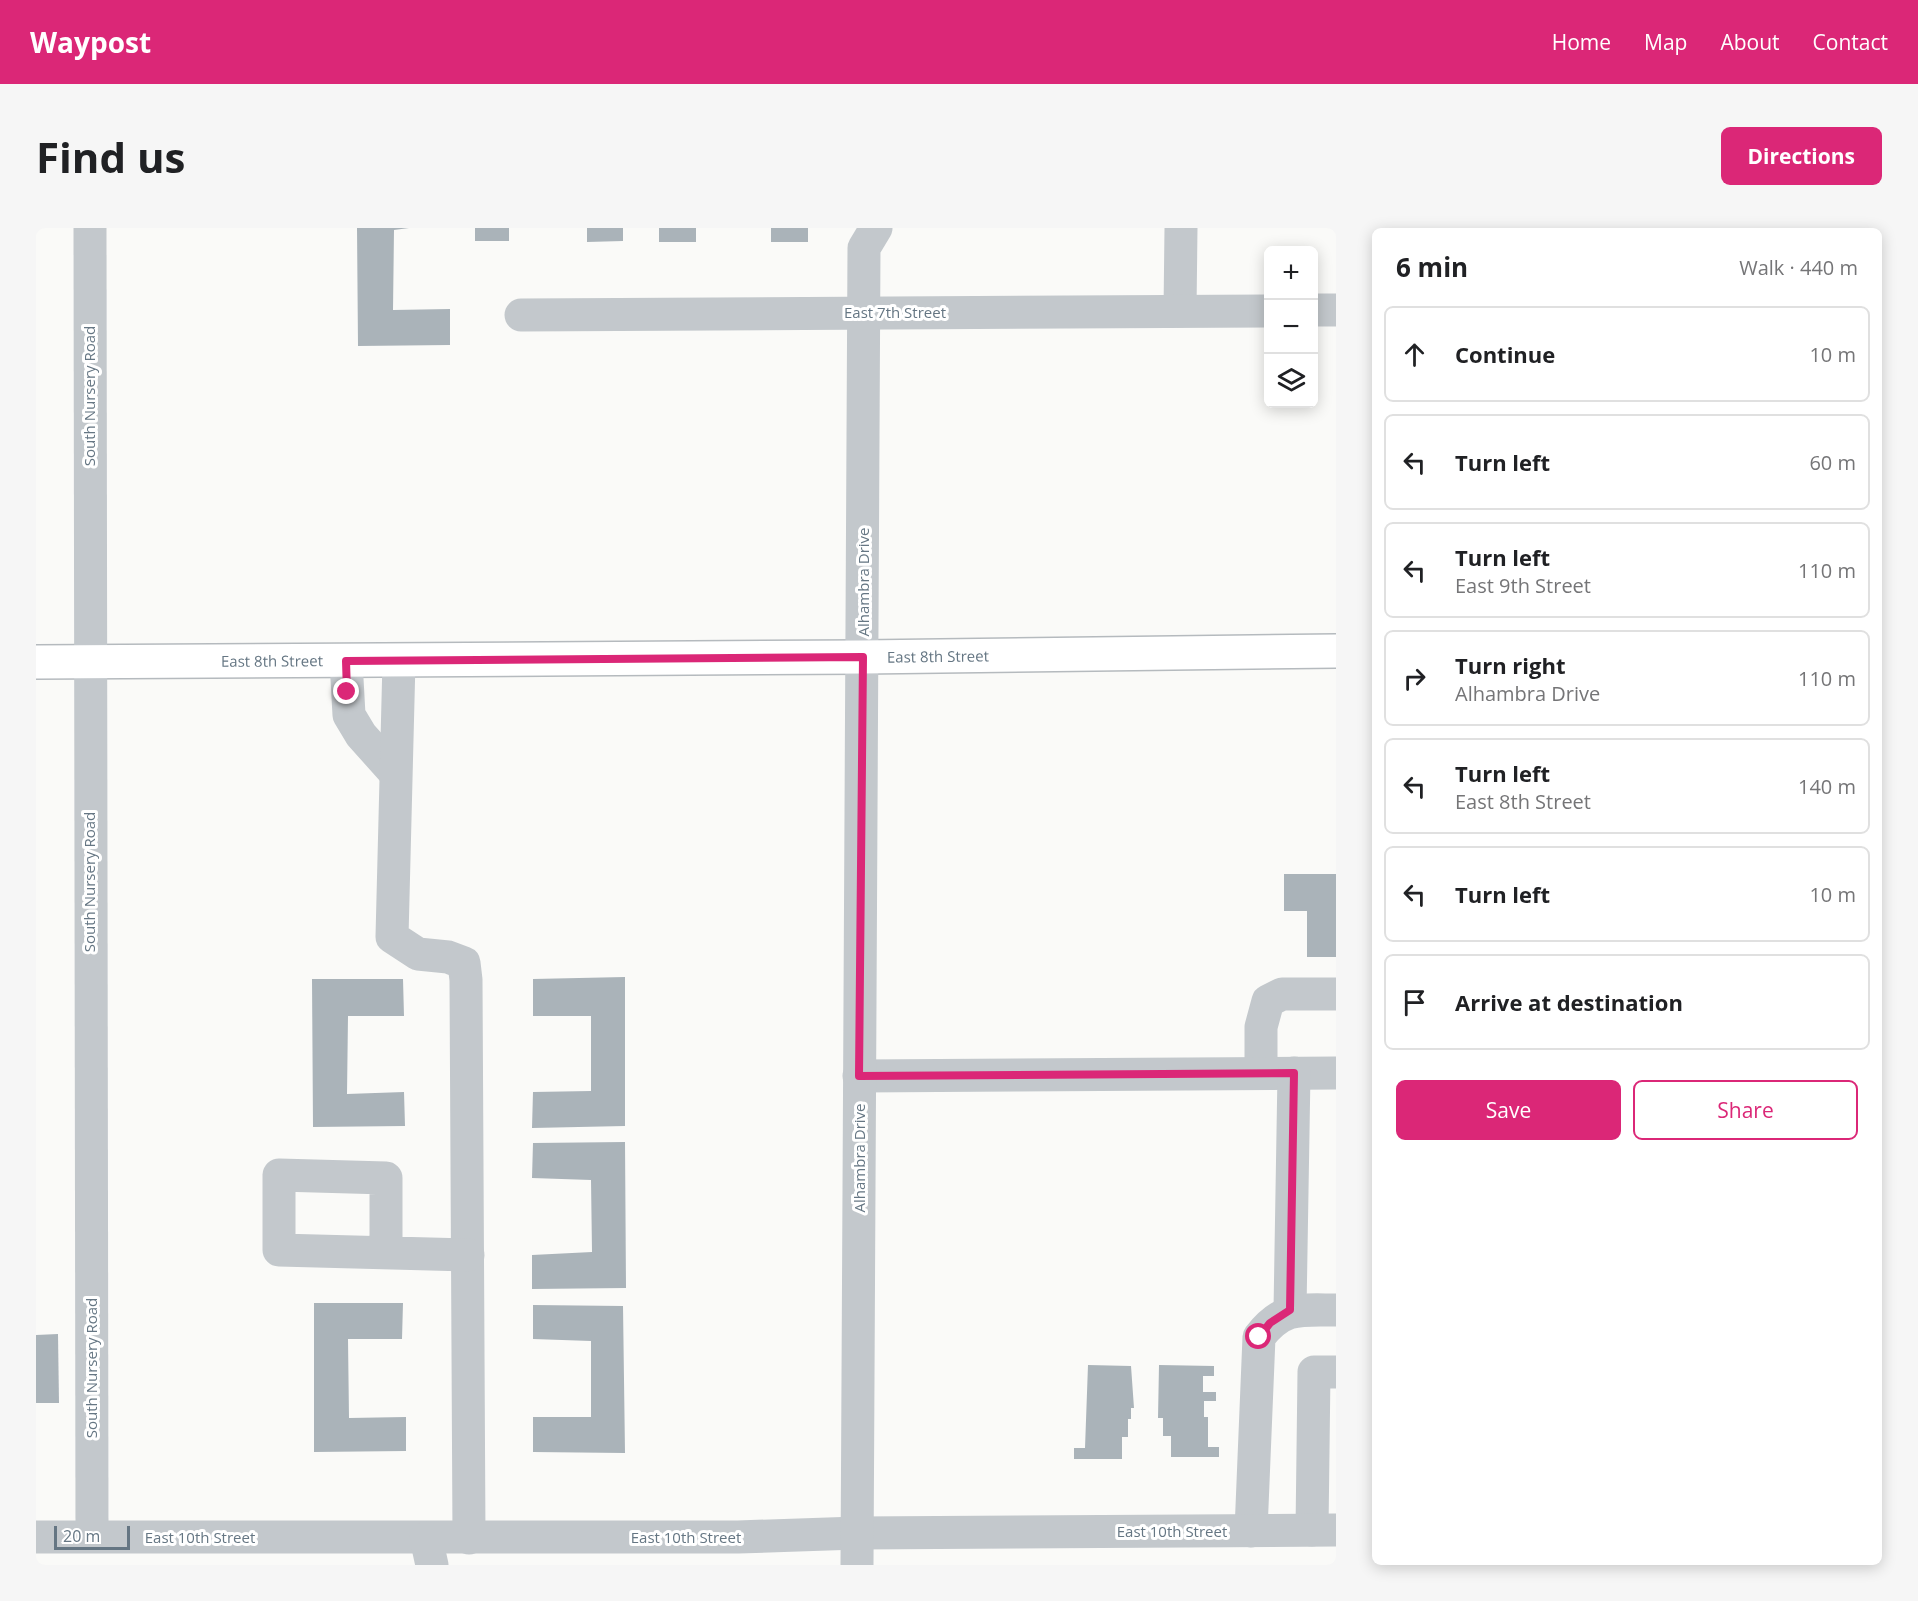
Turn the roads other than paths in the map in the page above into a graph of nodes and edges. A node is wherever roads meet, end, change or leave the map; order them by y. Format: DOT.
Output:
graph roads {
  1 [pos="90,228"];
  2 [pos="1181,228"];
  3 [pos="870,238"];
  4 [pos="1264,310"];
  5 [pos="1318,310"];
  6 [pos="1336,310"];
  7 [pos="1180,311"];
  8 [pos="864,312"];
  9 [pos="521,315"];
  10 [pos="1336,651"];
  11 [pos="863,657"];
  12 [pos="346,661"];
  13 [pos="399,661"];
  14 [pos="36,662"];
  15 [pos="89,662"];
  16 [pos="395,773"];
  17 [pos="1336,994"];
  18 [pos="1261,1073"];
  19 [pos="1294,1073"];
  20 [pos="1336,1073"];
  21 [pos="859,1076"];
  22 [pos="386,1253"];
  23 [pos="468,1255"];
  24 [pos="1290,1310"];
  25 [pos="1336,1310"];
  26 [pos="1336,1372"];
  27 [pos="1324,1469"];
  28 [pos="1324,1530"];
  29 [pos="1251,1531"];
  30 [pos="857,1533"];
  31 [pos="92,1536"];
  32 [pos="36,1537"];
  33 [pos="469,1538"];
  34 [pos="429,1551"];
  35 [pos="857,1565"];
  1 -- 15 [label="street, South Nursery Road"];
  2 -- 7 [label="street"];
  3 -- 8 [label="street, Alhambra Drive"];
  4 -- 7 [label="street, East 7th Street"];
  5 -- 6 [label="street"];
  7 -- 8 [label="street, East 7th Street"];
  8 -- 9 [label="street, East 7th Street"];
  8 -- 11 [label="street, Alhambra Drive"];
  10 -- 11 [label="main road, East 8th Street"];
  11 -- 13 [label="main road, East 8th Street"];
  11 -- 21 [label="street, Alhambra Drive"];
  12 -- 13 [label="main road, East 8th Street"];
  12 -- 15 [label="main road, East 8th Street"];
  12 -- 16 [label="street"];
  13 -- 16 [label="street"];
  14 -- 15 [label="main road, East 8th Street"];
  15 -- 31 [label="street, South Nursery Road"];
  16 -- 23 [label="street"];
  17 -- 18 [label="street"];
  18 -- 19 [label="street"];
  18 -- 21 [label="street"];
  19 -- 20 [label="street"];
  19 -- 24 [label="street"];
  21 -- 30 [label="street, Alhambra Drive"];
  22 -- 23 [label="street"];
  23 -- 33 [label="street"];
  24 -- 25 [label="street"];
  24 -- 29 [label="street"];
  26 -- 27 [label="street"];
  27 -- 28 [label="street"];
  28 -- 29 [label="street, East 10th Street"];
  29 -- 30 [label="street, East 10th Street"];
  30 -- 33 [label="street, East 10th Street"];
  30 -- 35 [label="street, Alhambra Drive"];
  31 -- 32 [label="street, East 10th Street"];
  31 -- 34 [label="street, East 10th Street"];
  33 -- 34 [label="street, East 10th Street"];
}
